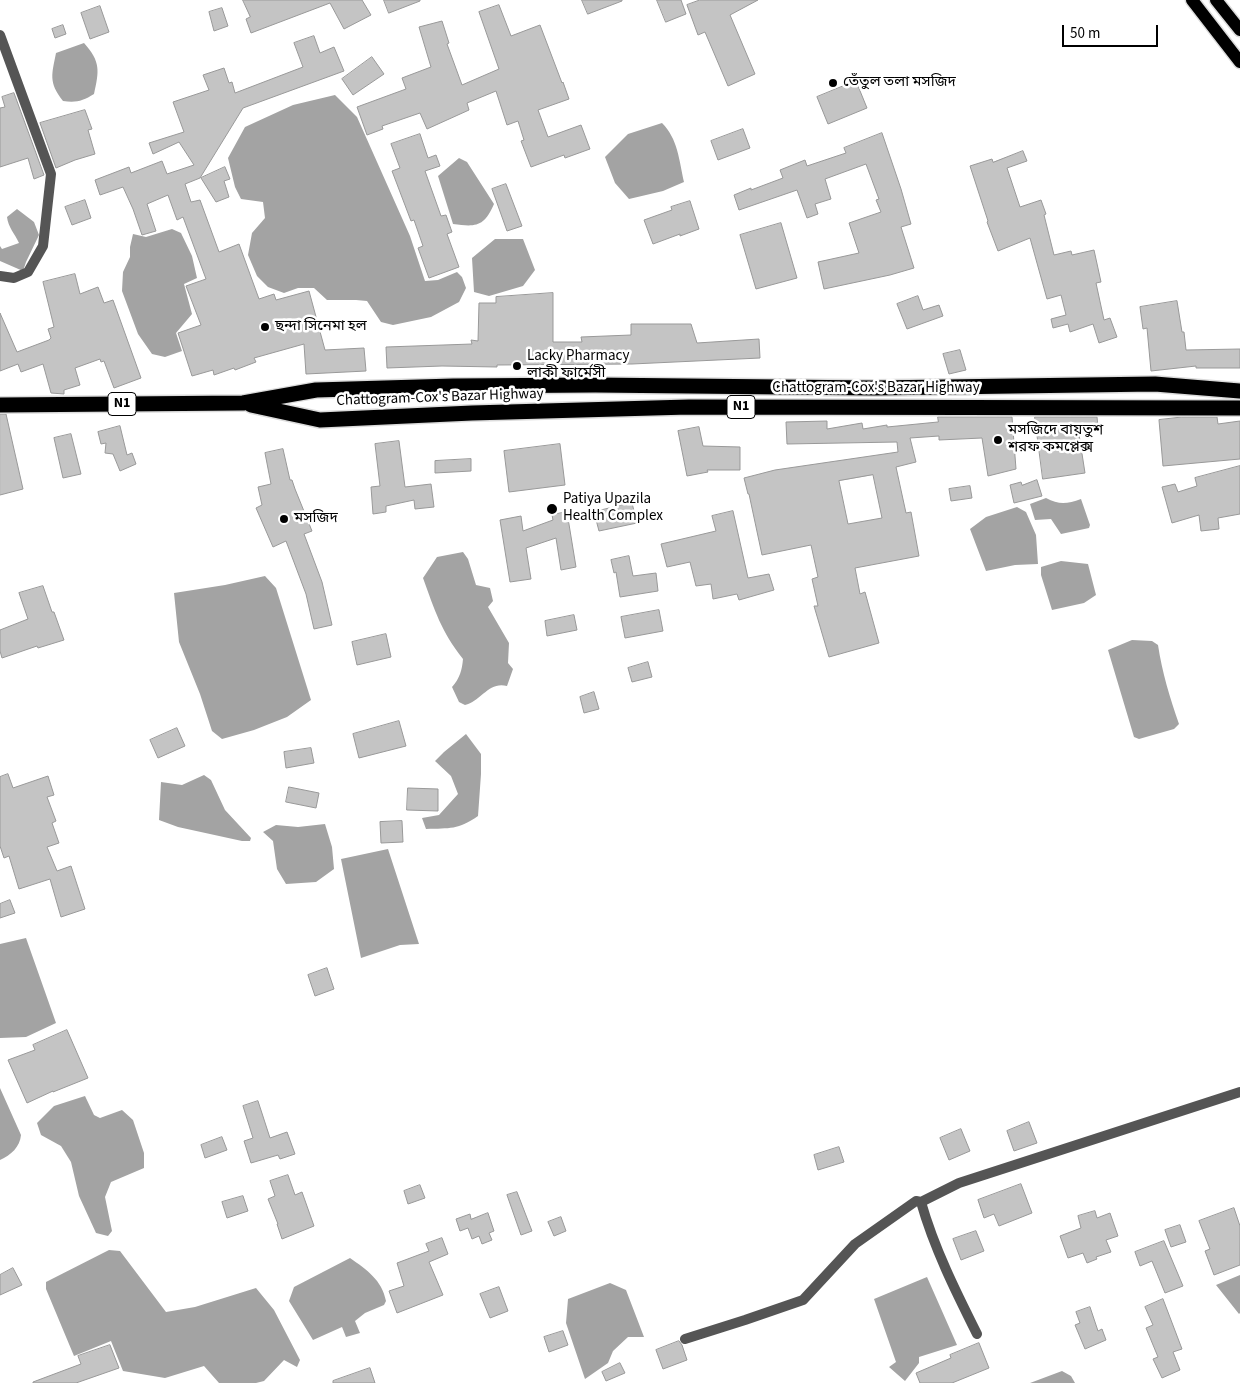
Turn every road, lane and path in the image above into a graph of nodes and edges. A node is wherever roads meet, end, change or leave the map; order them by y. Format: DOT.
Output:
graph roads {
  1 [pos="1192,0"];
  2 [pos="1216,0"];
  3 [pos="1240,30"];
  4 [pos="0,35"];
  5 [pos="4,58"];
  6 [pos="1240,62"];
  7 [pos="0,276"];
  8 [pos="1240,390"];
  9 [pos="243,403"];
  10 [pos="0,406"];
  11 [pos="1240,408"];
  12 [pos="1240,1092"];
  13 [pos="921,1202"];
  14 [pos="977,1334"];
  15 [pos="685,1339"];
  1 -- 6 [label="main road"];
  2 -- 3 [label="main road"];
  4 -- 5 [label="street"];
  5 -- 7 [label="street"];
  8 -- 9 [label="highway, Chattogram-Cox's Bazar Highway / N1"];
  9 -- 10 [label="highway, Chattogram-Cox's Bazar Highway / N1"];
  9 -- 11 [label="highway, Chattogram-Cox's Bazar Highway / N1"];
  12 -- 13 [label="street"];
  13 -- 14 [label="street"];
  13 -- 15 [label="street"];
}
